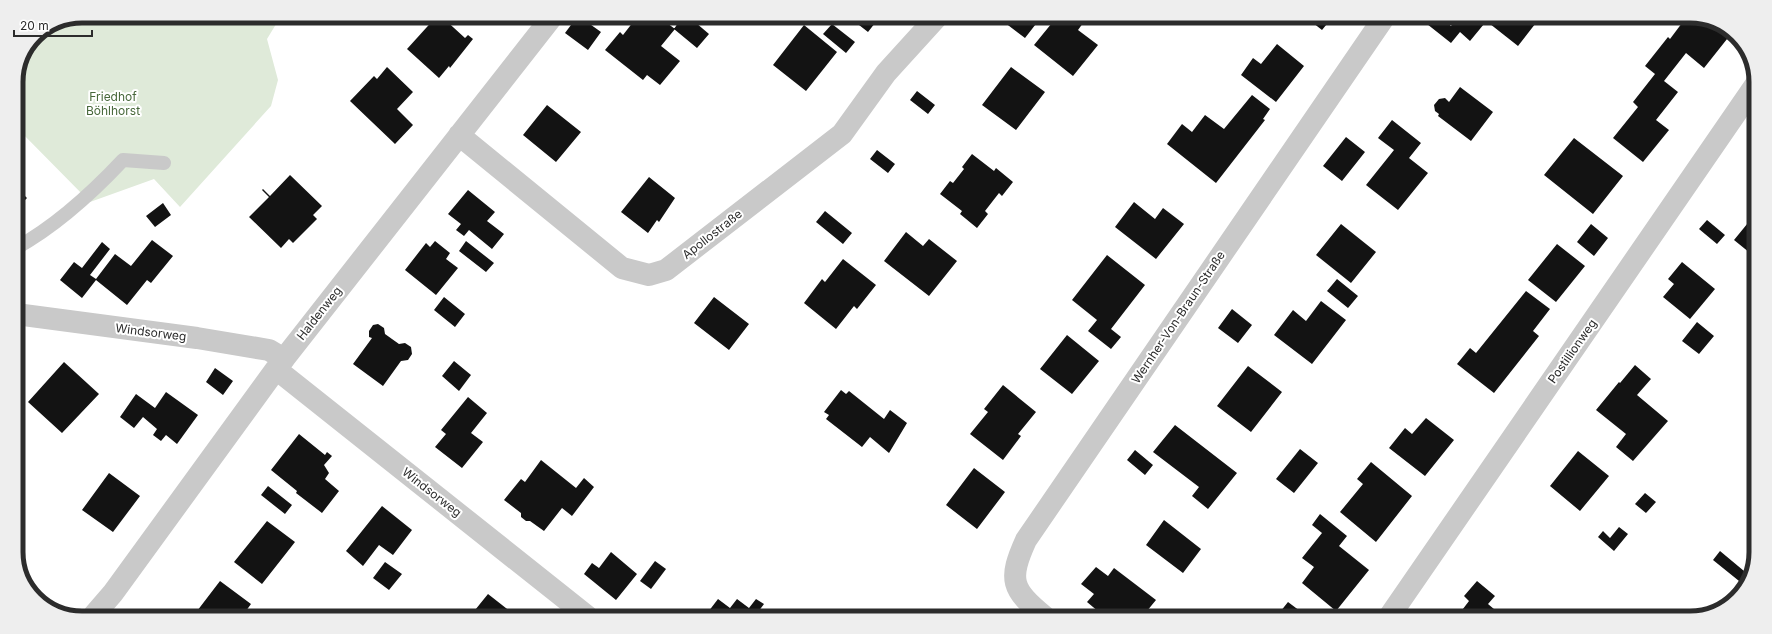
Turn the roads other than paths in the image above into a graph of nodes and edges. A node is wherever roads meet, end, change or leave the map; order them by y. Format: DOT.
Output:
graph roads {
  1 [pos="547,23"];
  2 [pos="931,23"];
  3 [pos="1380,23"];
  4 [pos="1749,94"];
  5 [pos="459,135"];
  6 [pos="164,163"];
  7 [pos="23,244"];
  8 [pos="23,315"];
  9 [pos="280,364"];
  10 [pos="98,611"];
  11 [pos="581,611"];
  12 [pos="1039,611"];
  13 [pos="1393,611"];
  1 -- 5 [label="street, Haldenweg"];
  2 -- 5 [label="street, Apollostraße"];
  3 -- 12 [label="street, Wernher-Von-Braun-Straße"];
  4 -- 13 [label="street, Postillionweg"];
  5 -- 9 [label="street, Haldenweg"];
  6 -- 7 [label="lane"];
  8 -- 9 [label="street, Windsorweg"];
  9 -- 10 [label="street, Haldenweg"];
  9 -- 11 [label="street, Windsorweg"];
}
